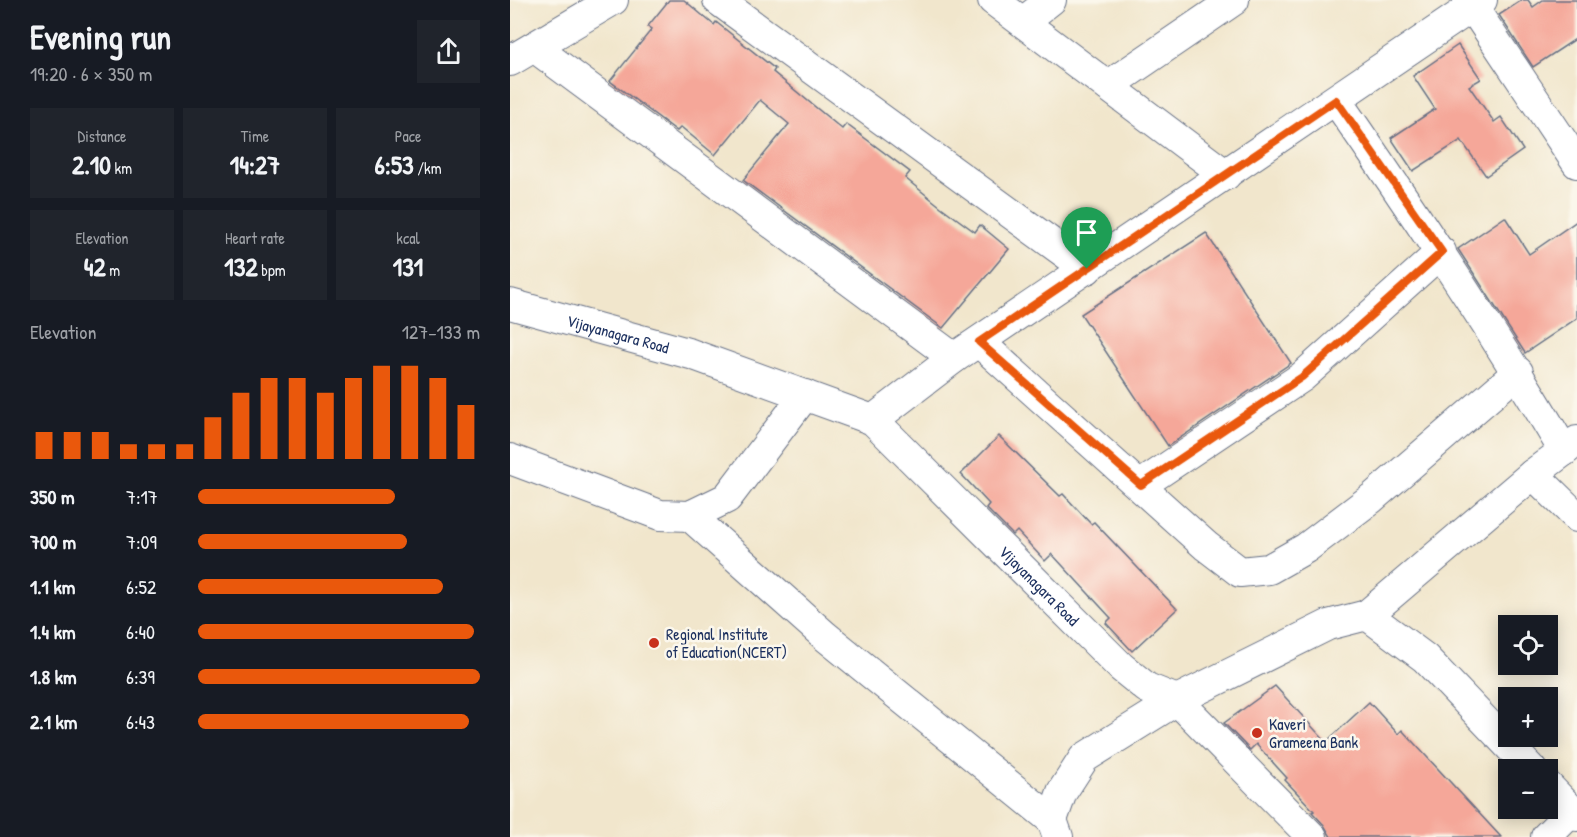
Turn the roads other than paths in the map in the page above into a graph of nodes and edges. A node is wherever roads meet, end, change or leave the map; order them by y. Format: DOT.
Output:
graph roads {
  1 [pos="613,0"];
  2 [pos="718,0"];
  3 [pos="993,0"];
  4 [pos="1051,0"];
  5 [pos="1234,0"];
  6 [pos="1474,2"];
  7 [pos="1023,22"];
  8 [pos="522,54"];
  9 [pos="1108,86"];
  10 [pos="1336,100"];
  11 [pos="1577,163"];
  12 [pos="1226,175"];
  13 [pos="1442,252"];
  14 [pos="1087,269"];
  15 [pos="510,304"];
  16 [pos="979,342"];
  17 [pos="954,358"];
  18 [pos="1518,372"];
  19 [pos="805,395"];
  20 [pos="873,420"];
  21 [pos="1570,446"];
  22 [pos="510,459"];
  23 [pos="1533,474"];
  24 [pos="1141,485"];
  25 [pos="690,516"];
  26 [pos="1577,517"];
  27 [pos="1367,615"];
  28 [pos="1177,700"];
  29 [pos="1521,759"];
  30 [pos="1558,796"];
  31 [pos="1575,813"];
  32 [pos="1055,828"];
  33 [pos="1312,837"];
  34 [pos="1546,837"];
  1 -- 8 [label="street"];
  2 -- 14 [label="street"];
  3 -- 7 [label="street"];
  4 -- 7 [label="street"];
  5 -- 9 [label="street"];
  6 -- 10 [label="street"];
  6 -- 11 [label="street"];
  7 -- 9 [label="street"];
  8 -- 17 [label="street"];
  9 -- 12 [label="street"];
  10 -- 12 [label="street"];
  10 -- 13 [label="street"];
  12 -- 14 [label="street"];
  13 -- 18 [label="street"];
  13 -- 24 [label="street"];
  14 -- 16 [label="street"];
  15 -- 19 [label="street, Vijayanagara Road"];
  16 -- 17 [label="street"];
  16 -- 24 [label="street"];
  17 -- 20 [label="street"];
  18 -- 21 [label="street"];
  18 -- 24 [label="street"];
  19 -- 20 [label="street, Vijayanagara Road"];
  19 -- 25 [label="street"];
  20 -- 28 [label="street, Vijayanagara Road"];
  21 -- 23 [label="street"];
  22 -- 25 [label="street"];
  23 -- 26 [label="street"];
  23 -- 27 [label="street"];
  25 -- 32 [label="street"];
  27 -- 28 [label="street"];
  27 -- 29 [label="street"];
  28 -- 32 [label="street"];
  28 -- 33 [label="street"];
  30 -- 31 [label="street"];
  31 -- 34 [label="street"];
}
